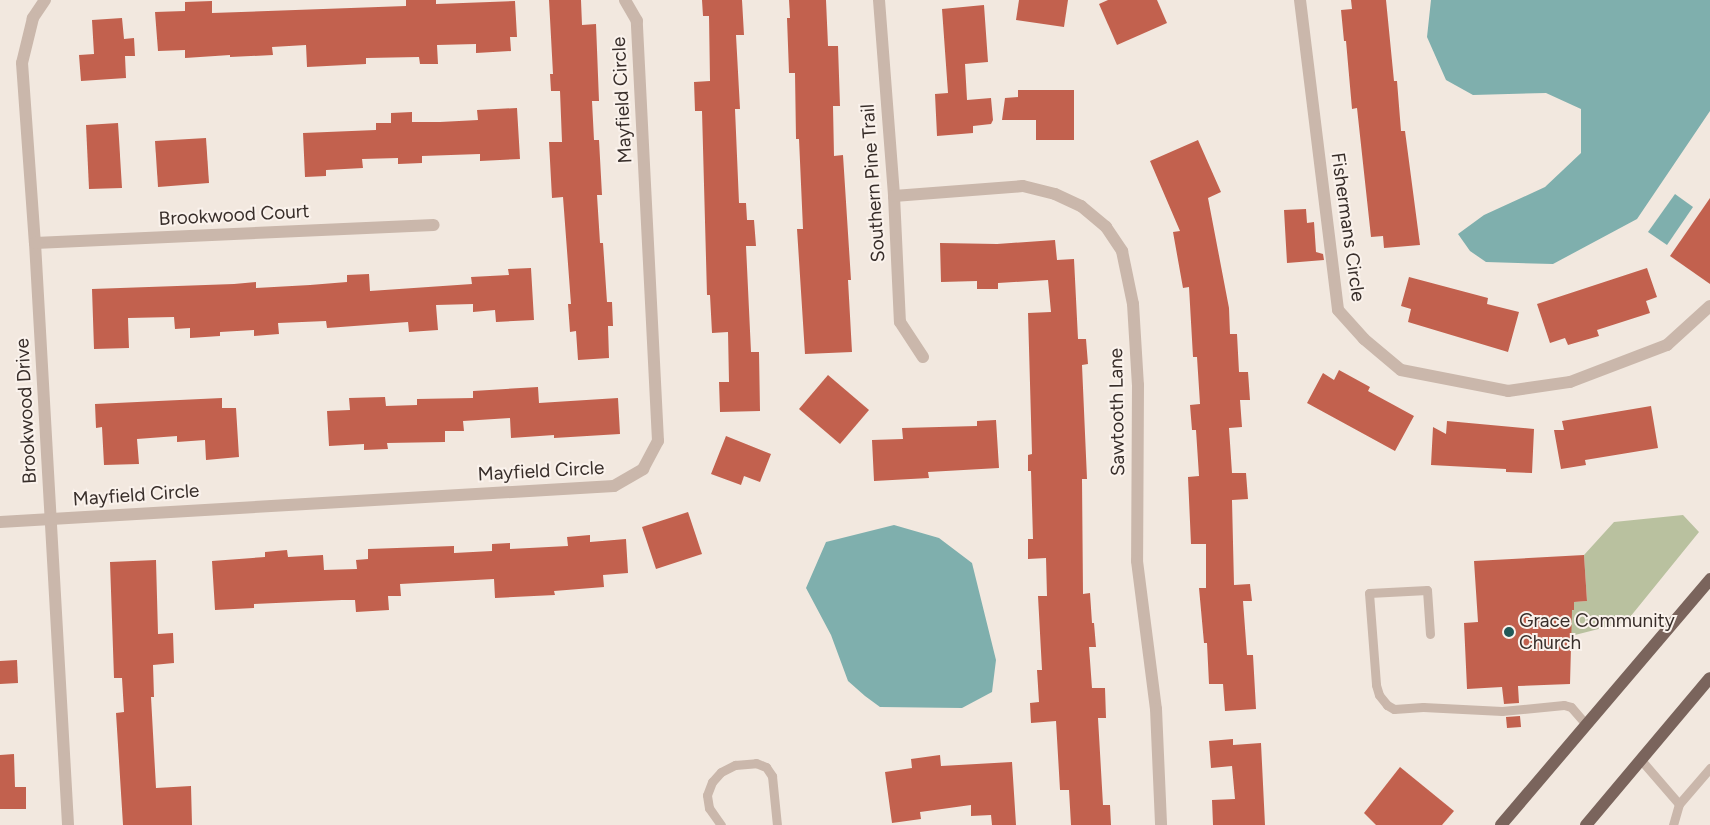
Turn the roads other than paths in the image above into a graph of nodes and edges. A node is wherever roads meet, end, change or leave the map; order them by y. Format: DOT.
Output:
graph roads {
  1 [pos="45,0"];
  2 [pos="625,0"];
  3 [pos="879,0"];
  4 [pos="1300,0"];
  5 [pos="894,196"];
  6 [pos="434,225"];
  7 [pos="35,243"];
  8 [pos="1710,306"];
  9 [pos="923,357"];
  10 [pos="51,519"];
  11 [pos="0,522"];
  12 [pos="1710,578"];
  13 [pos="1430,634"];
  14 [pos="1710,678"];
  15 [pos="1586,724"];
  16 [pos="1641,760"];
  17 [pos="1710,768"];
  18 [pos="1679,804"];
  19 [pos="68,825"];
  20 [pos="721,825"];
  21 [pos="777,825"];
  22 [pos="1161,825"];
  23 [pos="1501,825"];
  24 [pos="1586,825"];
  25 [pos="1673,825"];
  1 -- 7 [label="street, Brookwood Drive"];
  2 -- 10 [label="street, Mayfield Circle"];
  3 -- 5 [label="street, Southern Pine Trail"];
  4 -- 8 [label="street, Fishermans Circle"];
  5 -- 9 [label="street, Southern Pine Trail"];
  5 -- 22 [label="street, Sawtooth Lane"];
  6 -- 7 [label="street, Brookwood Court"];
  7 -- 10 [label="street, Brookwood Drive"];
  10 -- 11 [label="street, Mayfield Circle"];
  10 -- 19 [label="street, Brookwood Drive"];
  12 -- 15 [label="main road"];
  13 -- 15 [label="lane"];
  14 -- 16 [label="main road"];
  15 -- 23 [label="main road"];
  16 -- 18 [label="lane"];
  16 -- 24 [label="main road"];
  17 -- 18 [label="lane"];
  18 -- 25 [label="lane"];
  20 -- 21 [label="lane"];
}
